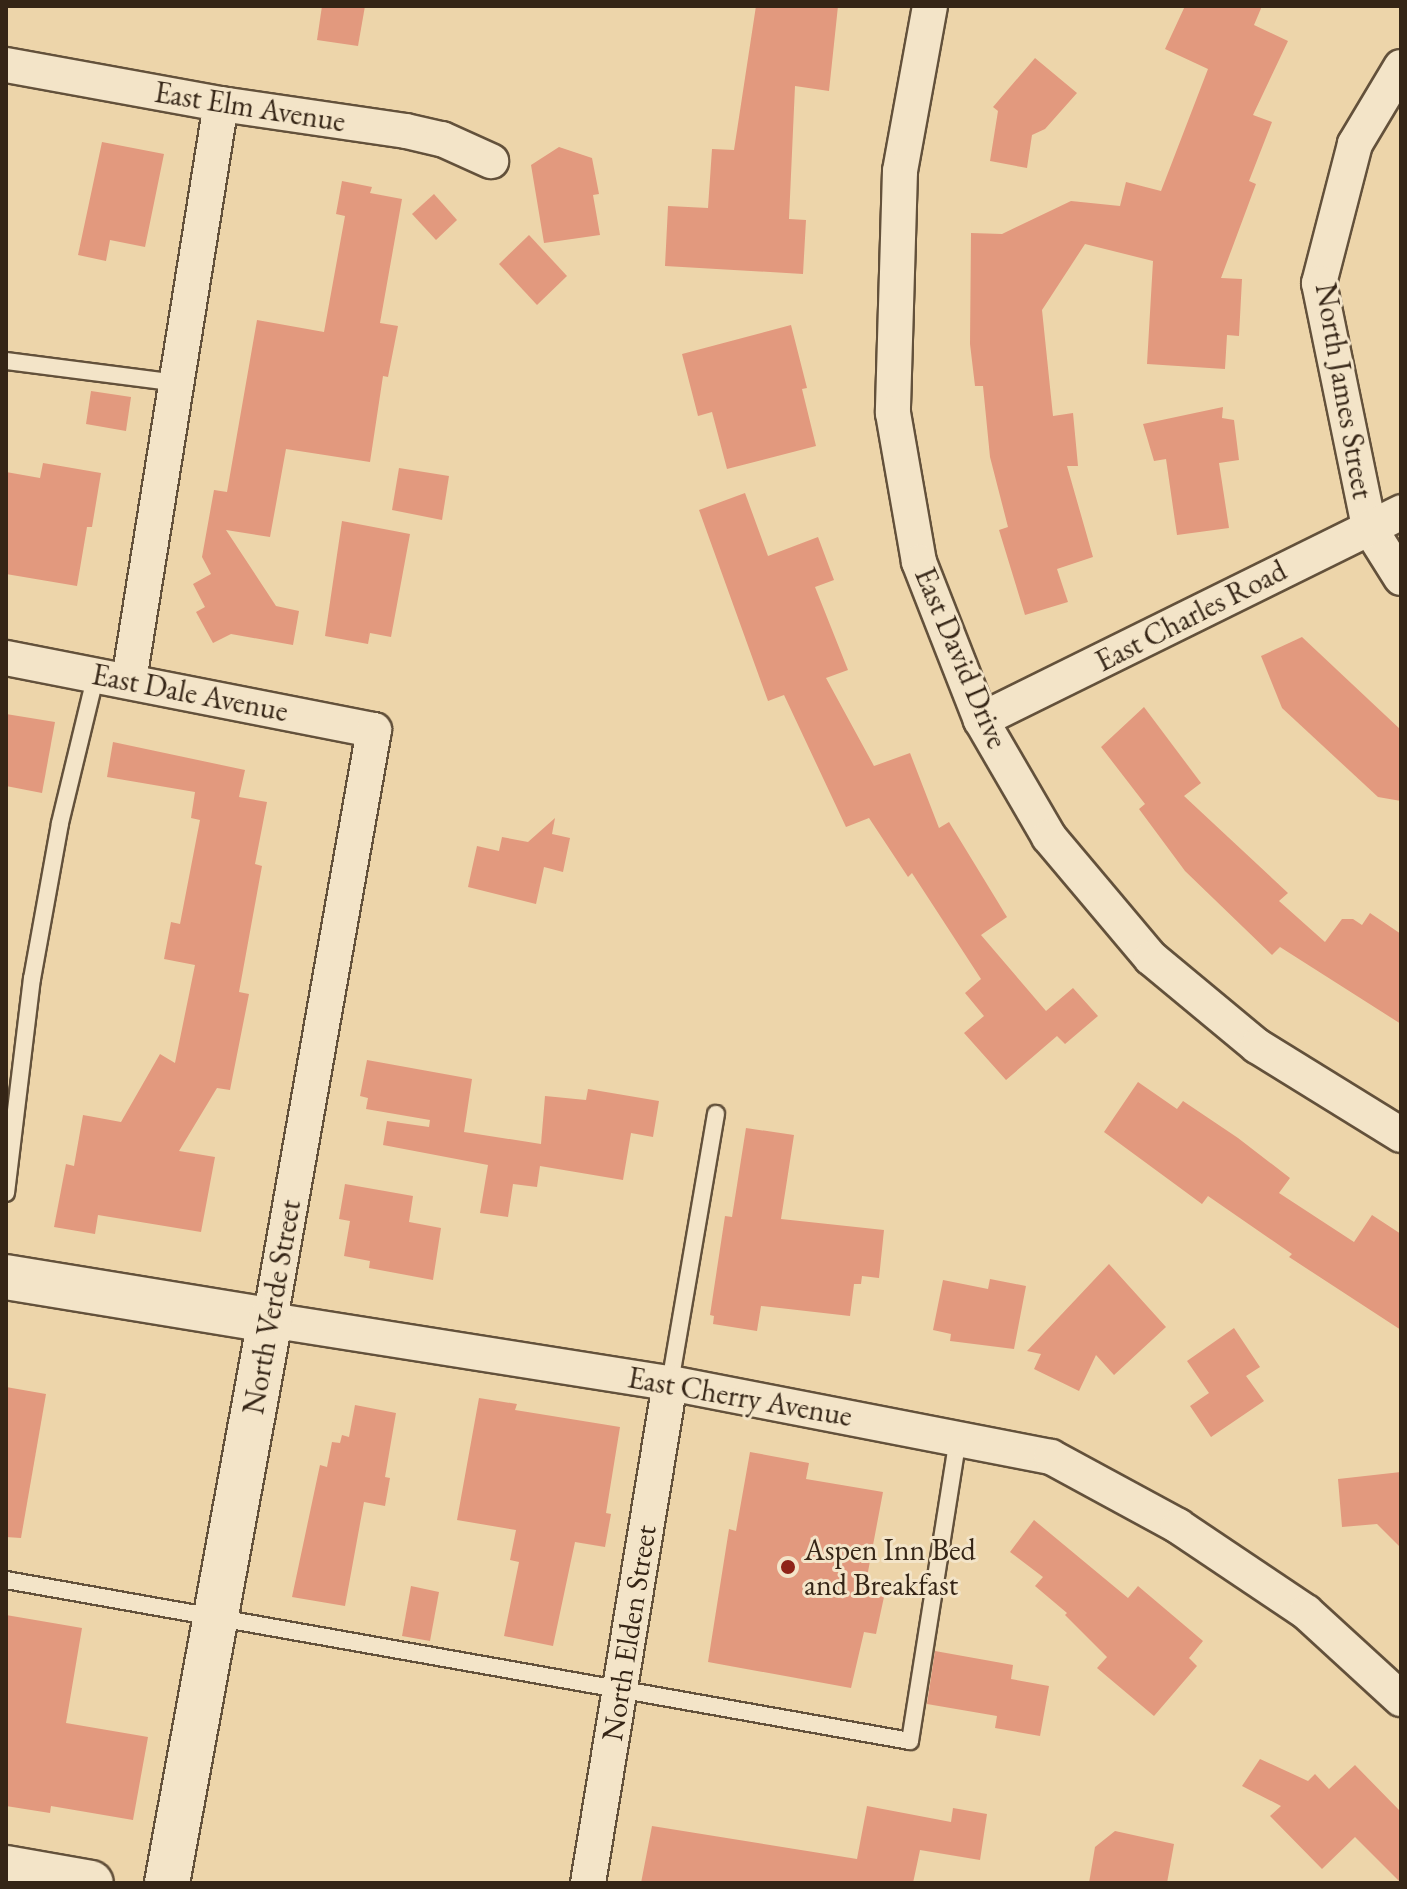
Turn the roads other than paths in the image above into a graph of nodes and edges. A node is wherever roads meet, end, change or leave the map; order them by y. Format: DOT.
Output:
graph roads {
  1 [pos="930,6"];
  2 [pos="6,65"];
  3 [pos="1401,67"];
  4 [pos="221,104"];
  5 [pos="491,161"];
  6 [pos="6,361"];
  7 [pos="177,383"];
  8 [pos="1401,512"];
  9 [pos="1369,527"];
  10 [pos="1401,578"];
  11 [pos="6,658"];
  12 [pos="113,677"];
  13 [pos="981,720"];
  14 [pos="374,730"];
  15 [pos="716,1114"];
  16 [pos="1401,1135"];
  17 [pos="6,1193"];
  18 [pos="6,1277"];
  19 [pos="270,1320"];
  20 [pos="670,1383"];
  21 [pos="958,1437"];
  22 [pos="6,1580"];
  23 [pos="216,1617"];
  24 [pos="620,1690"];
  25 [pos="1401,1699"];
  26 [pos="6,1868"];
  27 [pos="91,1883"];
  28 [pos="167,1883"];
  29 [pos="588,1883"];
  1 -- 13 [label="street, East David Drive"];
  2 -- 4 [label="street, East Elm Avenue"];
  3 -- 9 [label="street, North James Street"];
  4 -- 5 [label="street, East Elm Avenue"];
  4 -- 7 [label="street"];
  6 -- 7 [label="lane"];
  7 -- 12 [label="street"];
  8 -- 9 [label="street, East Charles Road"];
  9 -- 10 [label="street, North James Street"];
  9 -- 13 [label="street, East Charles Road"];
  11 -- 12 [label="street, East Dale Avenue"];
  12 -- 14 [label="street, East Dale Avenue"];
  12 -- 17 [label="lane"];
  13 -- 16 [label="street, East David Drive"];
  14 -- 19 [label="street, North Verde Street"];
  15 -- 20 [label="lane"];
  18 -- 19 [label="street, East Cherry Avenue"];
  19 -- 20 [label="street, East Cherry Avenue"];
  19 -- 23 [label="street, North Verde Street"];
  20 -- 21 [label="street, East Cherry Avenue"];
  20 -- 24 [label="street, North Elden Street"];
  21 -- 24 [label="lane"];
  21 -- 25 [label="street, East Cherry Avenue"];
  22 -- 23 [label="lane"];
  23 -- 24 [label="lane"];
  23 -- 28 [label="street, North Verde Street"];
  24 -- 29 [label="street, North Elden Street"];
  26 -- 27 [label="street"];
}
